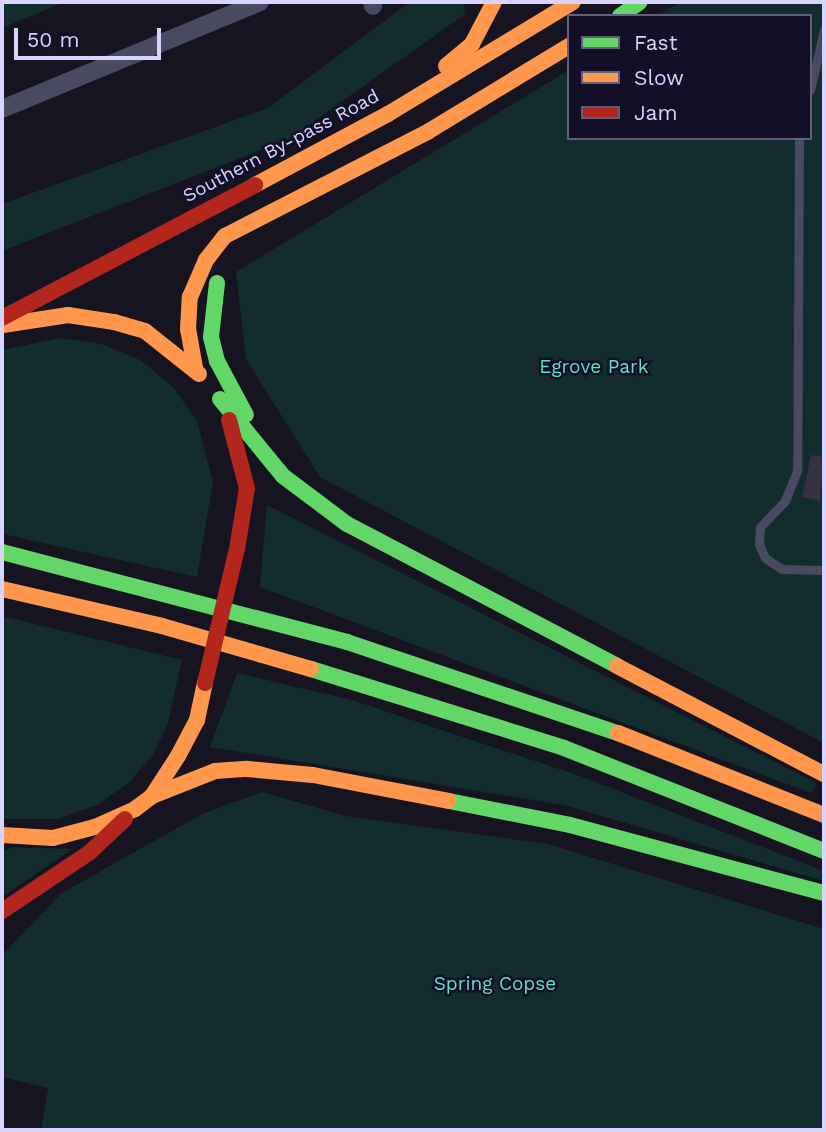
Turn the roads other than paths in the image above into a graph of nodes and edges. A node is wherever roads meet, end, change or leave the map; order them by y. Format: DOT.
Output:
graph roads {
  1 [pos="260,2"];
  2 [pos="494,2"];
  3 [pos="573,2"];
  4 [pos="640,2"];
  5 [pos="623,14"];
  6 [pos="824,30"];
  7 [pos="567,47"];
  8 [pos="812,81"];
  9 [pos="2,109"];
  10 [pos="388,114"];
  11 [pos="799,140"];
  12 [pos="281,210"];
  13 [pos="2,318"];
  14 [pos="2,326"];
  15 [pos="195,368"];
  16 [pos="220,399"];
  17 [pos="260,448"];
  18 [pos="2,552"];
  19 [pos="824,570"];
  20 [pos="2,589"];
  21 [pos="824,774"];
  22 [pos="152,796"];
  23 [pos="135,809"];
  24 [pos="824,815"];
  25 [pos="2,835"];
  26 [pos="824,850"];
  27 [pos="824,893"];
  28 [pos="2,911"];
  1 -- 9 [label="street"];
  2 -- 10 [label="main road"];
  3 -- 10 [label="main road, Southern By-pass Road"];
  4 -- 5 [label="main road"];
  6 -- 8 [label="lane"];
  7 -- 12 [label="main road"];
  10 -- 13 [label="main road, Southern By-pass Road"];
  11 -- 19 [label="lane"];
  12 -- 15 [label="main road"];
  12 -- 17 [label="main road"];
  14 -- 15 [label="main road"];
  15 -- 16 [label="main road"];
  16 -- 17 [label="main road"];
  16 -- 22 [label="main road, bridge"];
  17 -- 21 [label="main road"];
  18 -- 24 [label="main road"];
  20 -- 26 [label="main road"];
  22 -- 23 [label="main road"];
  22 -- 27 [label="main road"];
  23 -- 25 [label="main road"];
  23 -- 28 [label="main road"];
}
